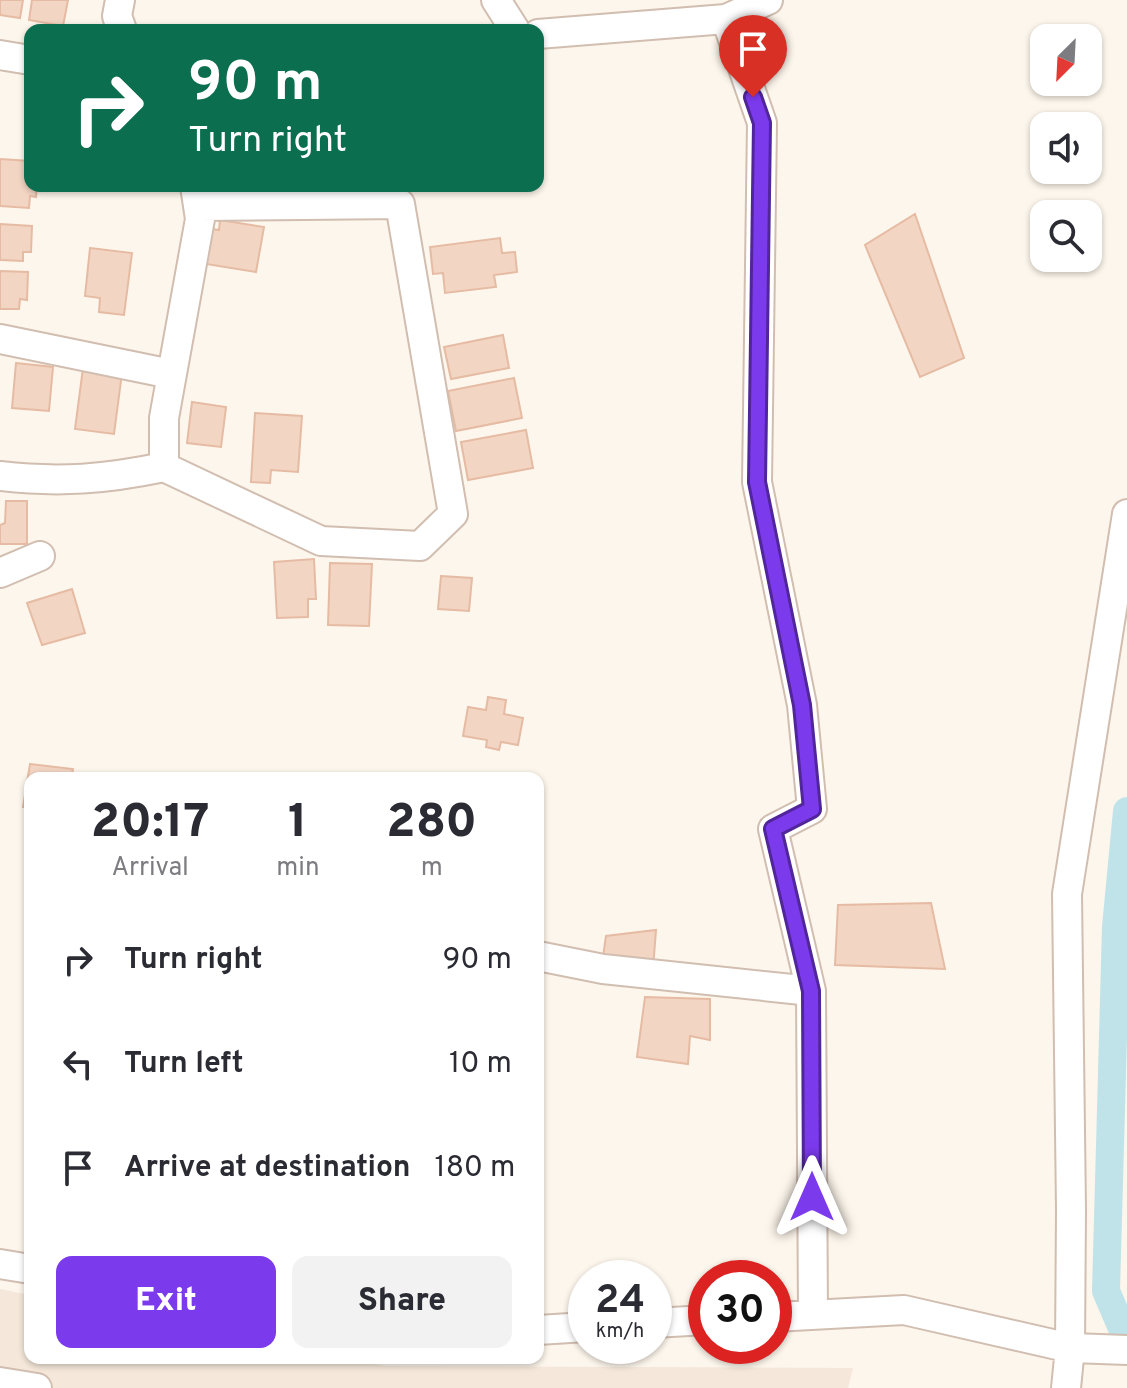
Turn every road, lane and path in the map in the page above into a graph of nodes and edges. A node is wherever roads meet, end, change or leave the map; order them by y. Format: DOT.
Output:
graph roads {
  1 [pos="120,0"];
  2 [pos="496,0"];
  3 [pos="768,0"];
  4 [pos="726,19"];
  5 [pos="120,24"];
  6 [pos="511,24"];
  7 [pos="544,34"];
  8 [pos="0,55"];
  9 [pos="24,59"];
  10 [pos="196,196"];
  11 [pos="0,339"];
  12 [pos="171,374"];
  13 [pos="164,467"];
  14 [pos="0,476"];
  15 [pos="1127,514"];
  16 [pos="40,556"];
  17 [pos="0,573"];
  18 [pos="544,957"];
  19 [pos="811,991"];
  20 [pos="0,1264"];
  21 [pos="24,1268"];
  22 [pos="813,1315"];
  23 [pos="792,1316"];
  24 [pos="568,1328"];
  25 [pos="544,1330"];
  26 [pos="1071,1348"];
  27 [pos="1127,1350"];
  28 [pos="0,1382"];
  29 [pos="37,1388"];
  30 [pos="1066,1388"];
  1 -- 5 [label="street"];
  2 -- 6 [label="street"];
  3 -- 4 [label="street"];
  4 -- 7 [label="street"];
  4 -- 19 [label="street"];
  8 -- 9 [label="street"];
  10 -- 12 [label="street"];
  10 -- 13 [label="street"];
  11 -- 12 [label="street"];
  12 -- 13 [label="street"];
  13 -- 14 [label="street"];
  15 -- 26 [label="street"];
  16 -- 17 [label="street"];
  18 -- 19 [label="street"];
  19 -- 22 [label="street"];
  20 -- 21 [label="street"];
  22 -- 23 [label="street"];
  22 -- 26 [label="street"];
  24 -- 25 [label="street"];
  26 -- 27 [label="street"];
  26 -- 30 [label="street"];
  28 -- 29 [label="street"];
}
